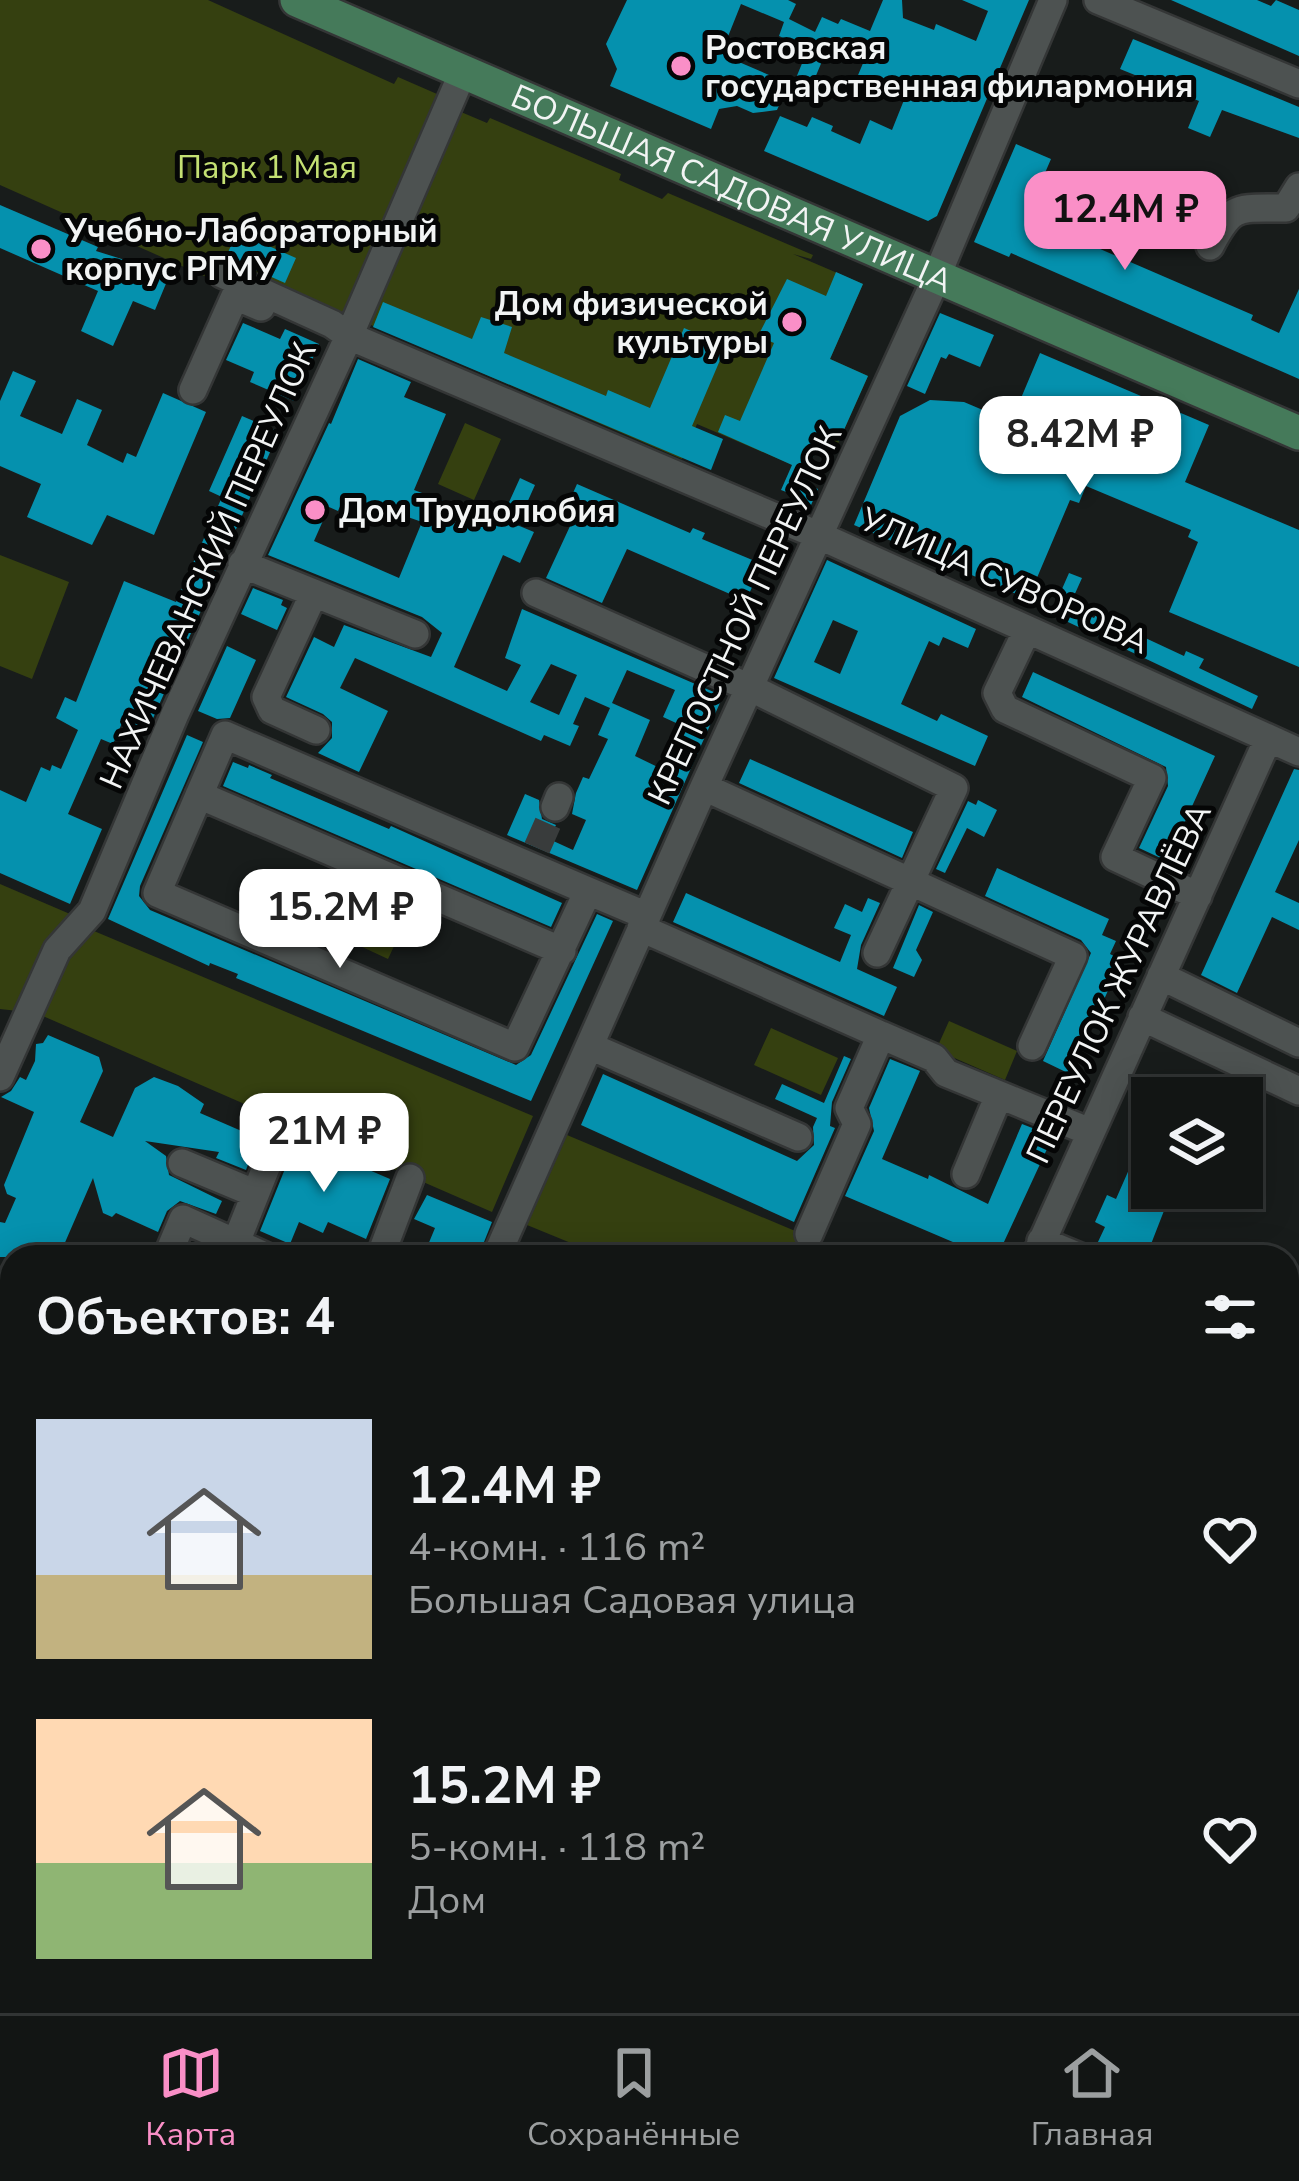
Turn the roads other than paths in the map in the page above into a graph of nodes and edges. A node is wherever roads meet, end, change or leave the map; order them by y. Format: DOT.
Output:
graph roads {
  1 [pos="298,0"];
  2 [pos="342,0"];
  3 [pos="1053,0"];
  4 [pos="1098,0"];
  5 [pos="463,72"];
  6 [pos="1299,84"];
  7 [pos="1299,188"];
  8 [pos="1210,246"];
  9 [pos="939,271"];
  10 [pos="221,274"];
  11 [pos="350,336"];
  12 [pos="193,390"];
  13 [pos="1299,414"];
  14 [pos="1299,433"];
  15 [pos="820,536"];
  16 [pos="242,564"];
  17 [pos="314,593"];
  18 [pos="536,593"];
  19 [pos="1027,630"];
  20 [pos="415,634"];
  21 [pos="750,688"];
  22 [pos="316,730"];
  23 [pos="1268,739"];
  24 [pos="1299,752"];
  25 [pos="704,787"];
  26 [pos="199,795"];
  27 [pos="909,880"];
  28 [pos="588,890"];
  29 [pos="1198,896"];
  30 [pos="644,922"];
  31 [pos="562,951"];
  32 [pos="877,953"];
  33 [pos="1161,976"];
  34 [pos="1142,1017"];
  35 [pos="881,1035"];
  36 [pos="1299,1043"];
  37 [pos="1032,1046"];
  38 [pos="592,1047"];
  39 [pos="0,1077"];
  40 [pos="1299,1090"];
  41 [pos="999,1095"];
  42 [pos="283,1125"];
  43 [pos="1090,1132"];
  44 [pos="798,1137"];
  45 [pos="182,1163"];
  46 [pos="966,1174"];
  47 [pos="410,1178"];
  48 [pos="254,1193"];
  49 [pos="809,1234"];
  50 [pos="237,1240"];
  51 [pos="172,1245"];
  52 [pos="246,1245"];
  53 [pos="385,1245"];
  54 [pos="501,1245"];
  55 [pos="1040,1245"];
  1 -- 5 [label="main road, БОЛЬШАЯ САДОВАЯ УЛИЦА"];
  2 -- 9 [label="main road, БОЛЬШАЯ САДОВАЯ УЛИЦА"];
  3 -- 9 [label="street, КРЕПОСТНОЙ ПЕРЕУЛОК"];
  4 -- 6 [label="street"];
  5 -- 9 [label="main road, БОЛЬШАЯ САДОВАЯ УЛИЦА"];
  5 -- 11 [label="street, НАХИЧЕВАНСКИЙ ПЕРЕУЛОК"];
  7 -- 8 [label="street"];
  9 -- 13 [label="main road, БОЛЬШАЯ САДОВАЯ УЛИЦА"];
  9 -- 14 [label="main road, БОЛЬШАЯ САДОВАЯ УЛИЦА"];
  9 -- 15 [label="street, КРЕПОСТНОЙ ПЕРЕУЛОК"];
  10 -- 11 [label="street"];
  11 -- 12 [label="street"];
  11 -- 15 [label="street, УЛИЦА СУВОРОВА"];
  11 -- 16 [label="street, НАХИЧЕВАНСКИЙ ПЕРЕУЛОК"];
  15 -- 19 [label="street, УЛИЦА СУВОРОВА"];
  15 -- 21 [label="street, КРЕПОСТНОЙ ПЕРЕУЛОК"];
  16 -- 17 [label="street"];
  16 -- 39 [label="street, НАХИЧЕВАНСКИЙ ПЕРЕУЛОК"];
  17 -- 20 [label="street"];
  17 -- 22 [label="street"];
  18 -- 21 [label="street"];
  19 -- 23 [label="street, УЛИЦА СУВОРОВА"];
  19 -- 29 [label="street"];
  21 -- 25 [label="street, КРЕПОСТНОЙ ПЕРЕУЛОК"];
  21 -- 27 [label="street"];
  23 -- 24 [label="street, УЛИЦА СУВОРОВА"];
  23 -- 29 [label="street, ПЕРЕУЛОК ЖУРАВЛЁВА"];
  25 -- 27 [label="street"];
  25 -- 30 [label="street, КРЕПОСТНОЙ ПЕРЕУЛОК"];
  26 -- 28 [label="street"];
  26 -- 31 [label="street"];
  26 -- 31 [label="street"];
  27 -- 32 [label="street"];
  27 -- 37 [label="street"];
  28 -- 30 [label="street"];
  28 -- 31 [label="street"];
  29 -- 33 [label="street, ПЕРЕУЛОК ЖУРАВЛЁВА"];
  30 -- 35 [label="street"];
  30 -- 38 [label="street, КРЕПОСТНОЙ ПЕРЕУЛОК"];
  33 -- 34 [label="street, ПЕРЕУЛОК ЖУРАВЛЁВА"];
  33 -- 36 [label="street"];
  34 -- 40 [label="street"];
  34 -- 43 [label="street, ПЕРЕУЛОК ЖУРАВЛЁВА"];
  35 -- 41 [label="street"];
  35 -- 49 [label="street"];
  38 -- 44 [label="street"];
  38 -- 54 [label="street, КРЕПОСТНОЙ ПЕРЕУЛОК"];
  41 -- 43 [label="street"];
  41 -- 46 [label="street"];
  42 -- 48 [label="street"];
  43 -- 55 [label="street, ПЕРЕУЛОК ЖУРАВЛЁВА"];
  45 -- 48 [label="street"];
  47 -- 53 [label="street"];
  48 -- 50 [label="street"];
  50 -- 51 [label="street"];
  50 -- 52 [label="street"];
}
